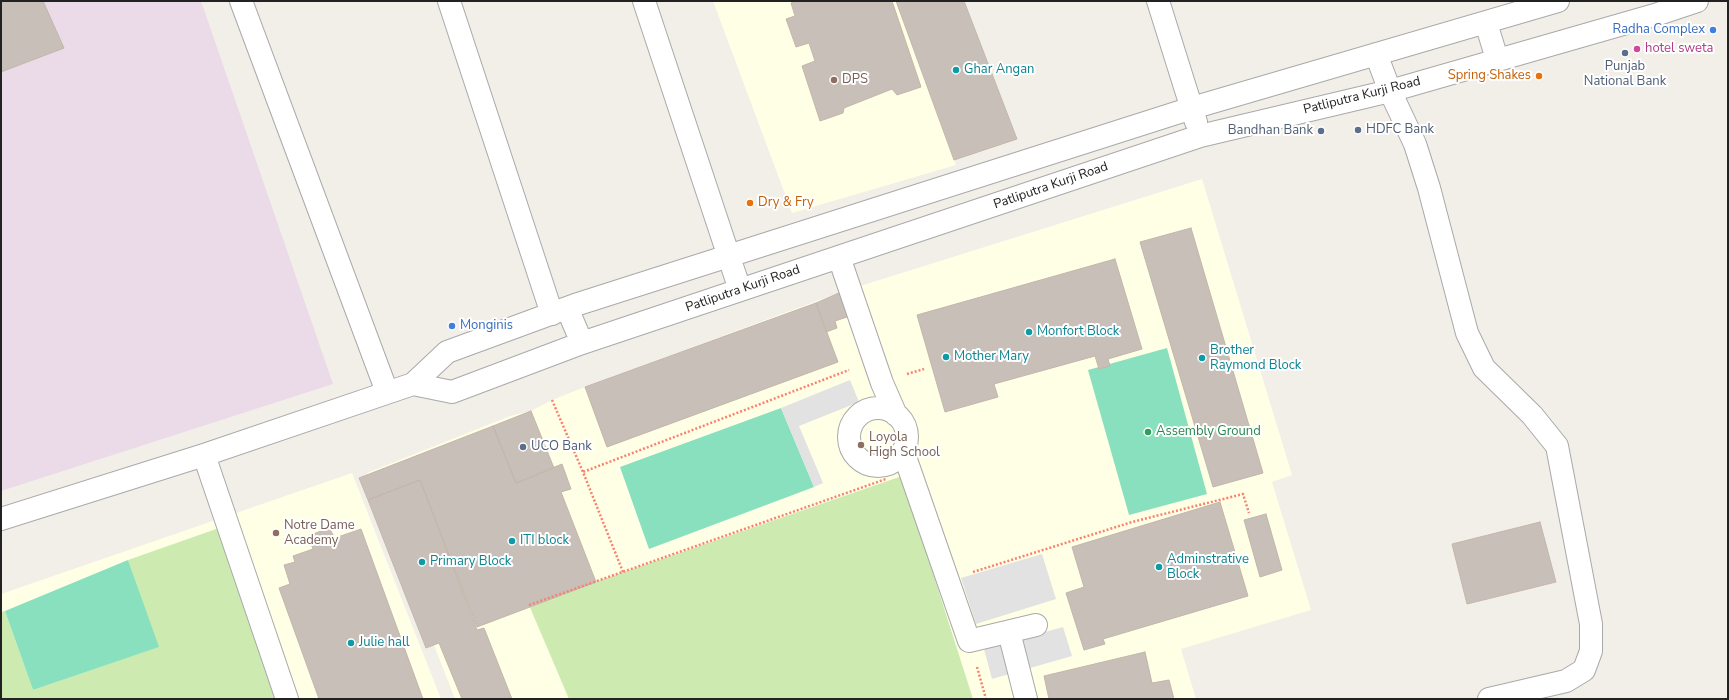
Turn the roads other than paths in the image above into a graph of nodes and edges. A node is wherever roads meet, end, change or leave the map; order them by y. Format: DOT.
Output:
graph roads {
  1 [pos="241,1"];
  2 [pos="449,1"];
  3 [pos="644,1"];
  4 [pos="1158,1"];
  5 [pos="1558,1"];
  6 [pos="1697,1"];
  7 [pos="1657,7"];
  8 [pos="1486,22"];
  9 [pos="1376,54"];
  10 [pos="1497,59"];
  11 [pos="1390,90"];
  12 [pos="1192,108"];
  13 [pos="1200,136"];
  14 [pos="1041,156"];
  15 [pos="1053,185"];
  16 [pos="883,207"];
  17 [pos="894,238"];
  18 [pos="729,256"];
  19 [pos="839,257"];
  20 [pos="740,290"];
  21 [pos="559,311"];
  22 [pos="582,343"];
  23 [pos="413,384"];
  24 [pos="387,392"];
  25 [pos="896,415"];
  26 [pos="204,455"];
  27 [pos="907,461"];
  28 [pos="1,519"];
  29 [pos="1036,625"];
  30 [pos="1009,632"];
  31 [pos="287,699"];
  32 [pos="1026,699"];
  33 [pos="1489,699"];
  1 -- 24 [label="street"];
  2 -- 21 [label="street"];
  3 -- 18 [label="street"];
  4 -- 12 [label="street"];
  5 -- 8 [label="street"];
  6 -- 7 [label="street, Patliputra Kurji Road"];
  7 -- 10 [label="street, Patliputra Kurji Road"];
  8 -- 9 [label="street"];
  8 -- 10 [label="street"];
  9 -- 11 [label="street"];
  9 -- 12 [label="street"];
  10 -- 11 [label="street, Patliputra Kurji Road"];
  11 -- 13 [label="street, Patliputra Kurji Road"];
  11 -- 33 [label="street"];
  12 -- 13 [label="street"];
  12 -- 14 [label="street"];
  13 -- 15 [label="street, Patliputra Kurji Road"];
  14 -- 15 [label="street"];
  14 -- 16 [label="street"];
  15 -- 17 [label="street, Patliputra Kurji Road"];
  16 -- 17 [label="street"];
  16 -- 18 [label="street"];
  17 -- 19 [label="street, Patliputra Kurji Road"];
  18 -- 20 [label="street"];
  18 -- 21 [label="street"];
  19 -- 20 [label="street, Patliputra Kurji Road"];
  19 -- 25 [label="street"];
  20 -- 22 [label="street, Patliputra Kurji Road"];
  21 -- 22 [label="street"];
  21 -- 23 [label="street"];
  22 -- 23 [label="street, Patliputra Kurji Road"];
  23 -- 24 [label="street"];
  24 -- 26 [label="street"];
  25 -- 27 [label="street"];
  25 -- 27 [label="street"];
  26 -- 28 [label="street"];
  26 -- 31 [label="street"];
  27 -- 30 [label="street"];
  29 -- 30 [label="street"];
  30 -- 32 [label="street"];
}
